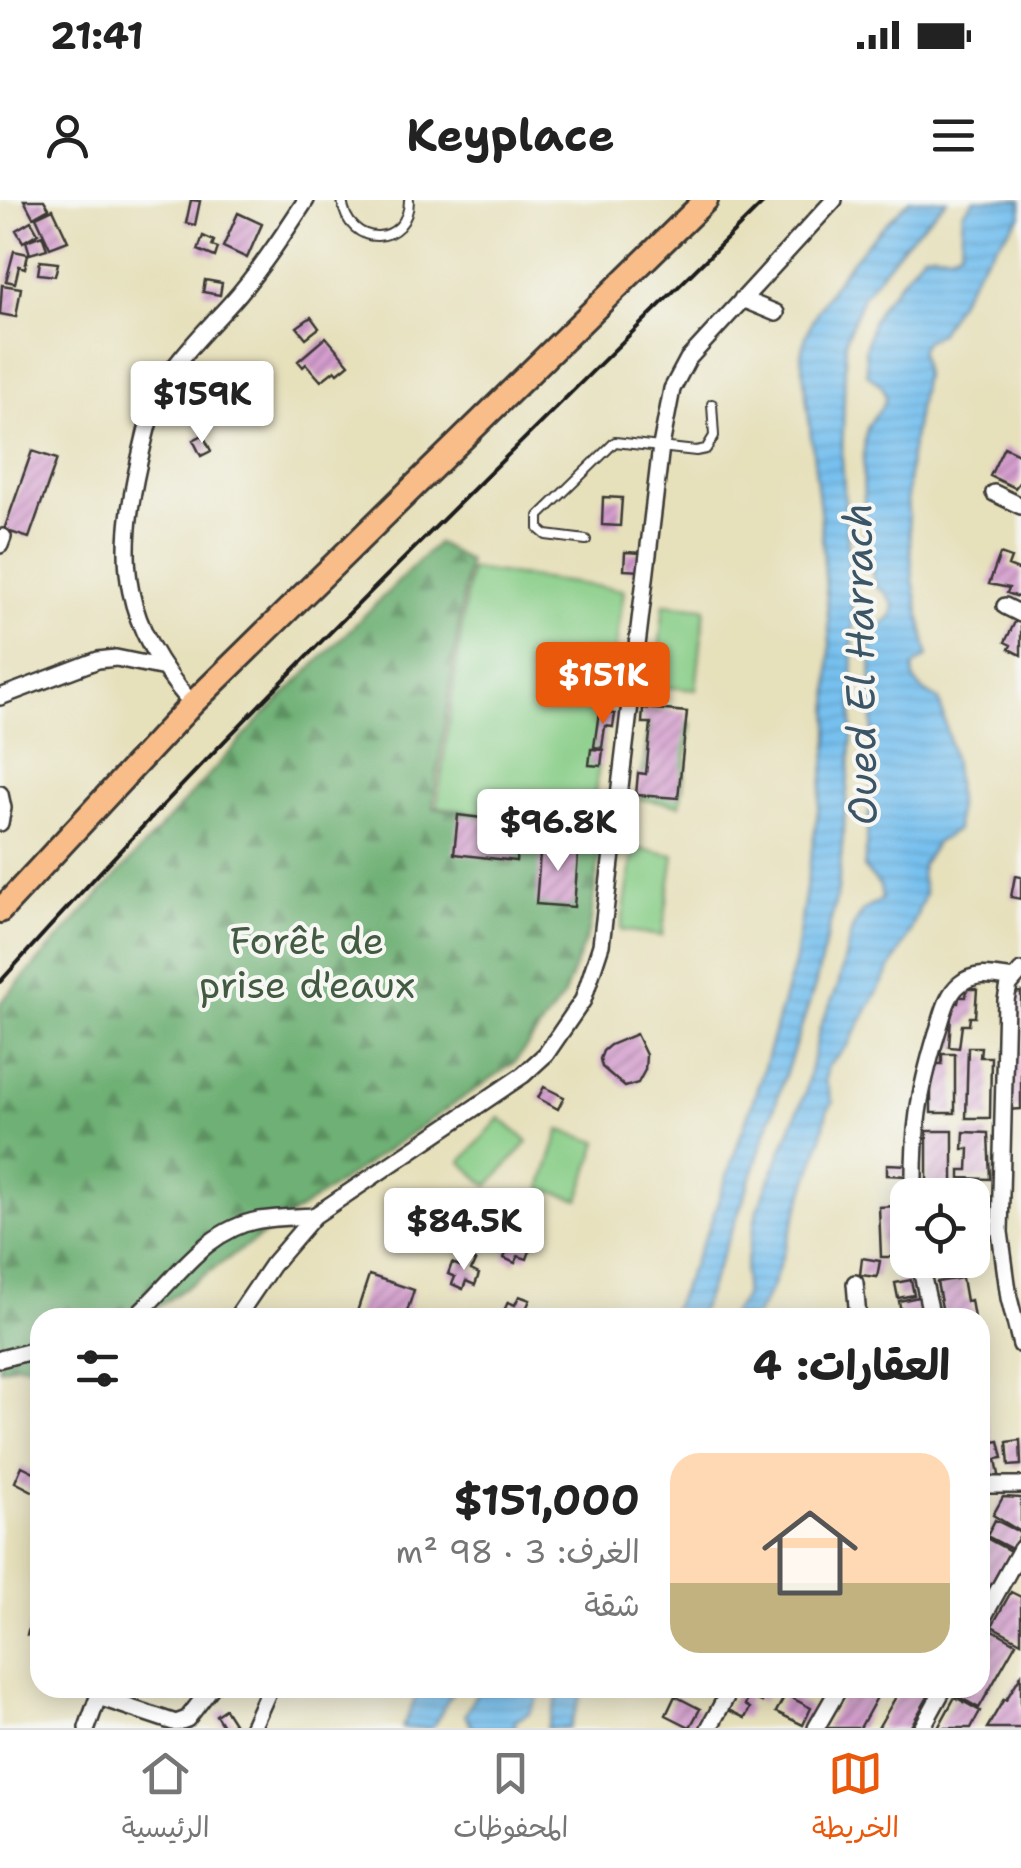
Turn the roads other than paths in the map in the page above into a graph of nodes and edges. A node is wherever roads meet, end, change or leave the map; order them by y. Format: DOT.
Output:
graph roads {
  1 [pos="306,200"];
  2 [pos="342,200"];
  3 [pos="409,200"];
  4 [pos="706,200"];
  5 [pos="834,200"];
  6 [pos="742,300"];
  7 [pos="776,313"];
  8 [pos="712,404"];
  9 [pos="661,446"];
  10 [pos="994,493"];
  11 [pos="1021,506"];
  12 [pos="586,540"];
  13 [pos="1005,606"];
  14 [pos="1021,614"];
  15 [pos="160,667"];
  16 [pos="0,697"];
  17 [pos="192,704"];
  18 [pos="0,794"];
  19 [pos="0,823"];
  20 [pos="0,910"];
  21 [pos="1017,975"];
  22 [pos="914,1178"];
  23 [pos="314,1216"];
  24 [pos="922,1278"];
  25 [pos="855,1283"];
  26 [pos="144,1308"];
  27 [pos="243,1308"];
  28 [pos="857,1308"];
  29 [pos="930,1308"];
  30 [pos="1021,1345"];
  31 [pos="30,1350"];
  32 [pos="0,1358"];
  33 [pos="990,1485"];
  34 [pos="1021,1485"];
  35 [pos="1021,1549"];
  36 [pos="990,1605"];
  37 [pos="98,1698"];
  38 [pos="115,1698"];
  39 [pos="203,1698"];
  40 [pos="266,1698"];
  41 [pos="725,1698"];
  42 [pos="833,1698"];
  43 [pos="938,1698"];
  44 [pos="88,1728"];
  45 [pos="252,1728"];
  46 [pos="708,1728"];
  47 [pos="816,1728"];
  48 [pos="922,1728"];
  1 -- 15 [label="street"];
  2 -- 3 [label="lane"];
  4 -- 17 [label="main road"];
  5 -- 6 [label="street"];
  6 -- 7 [label="street"];
  6 -- 9 [label="street"];
  8 -- 9 [label="lane"];
  9 -- 12 [label="lane"];
  9 -- 23 [label="street"];
  10 -- 11 [label="street"];
  13 -- 14 [label="street"];
  15 -- 16 [label="street"];
  15 -- 17 [label="street"];
  17 -- 20 [label="main road"];
  18 -- 19 [label="street"];
  21 -- 22 [label="street"];
  21 -- 30 [label="street"];
  23 -- 26 [label="street"];
  23 -- 27 [label="street"];
  24 -- 29 [label="street"];
  25 -- 28 [label="street"];
  31 -- 32 [label="street"];
  33 -- 34 [label="street"];
  35 -- 36 [label="street"];
  37 -- 44 [label="street"];
  38 -- 39 [label="street"];
  40 -- 45 [label="street"];
  41 -- 46 [label="street"];
  42 -- 47 [label="street"];
  43 -- 48 [label="street"];
}
